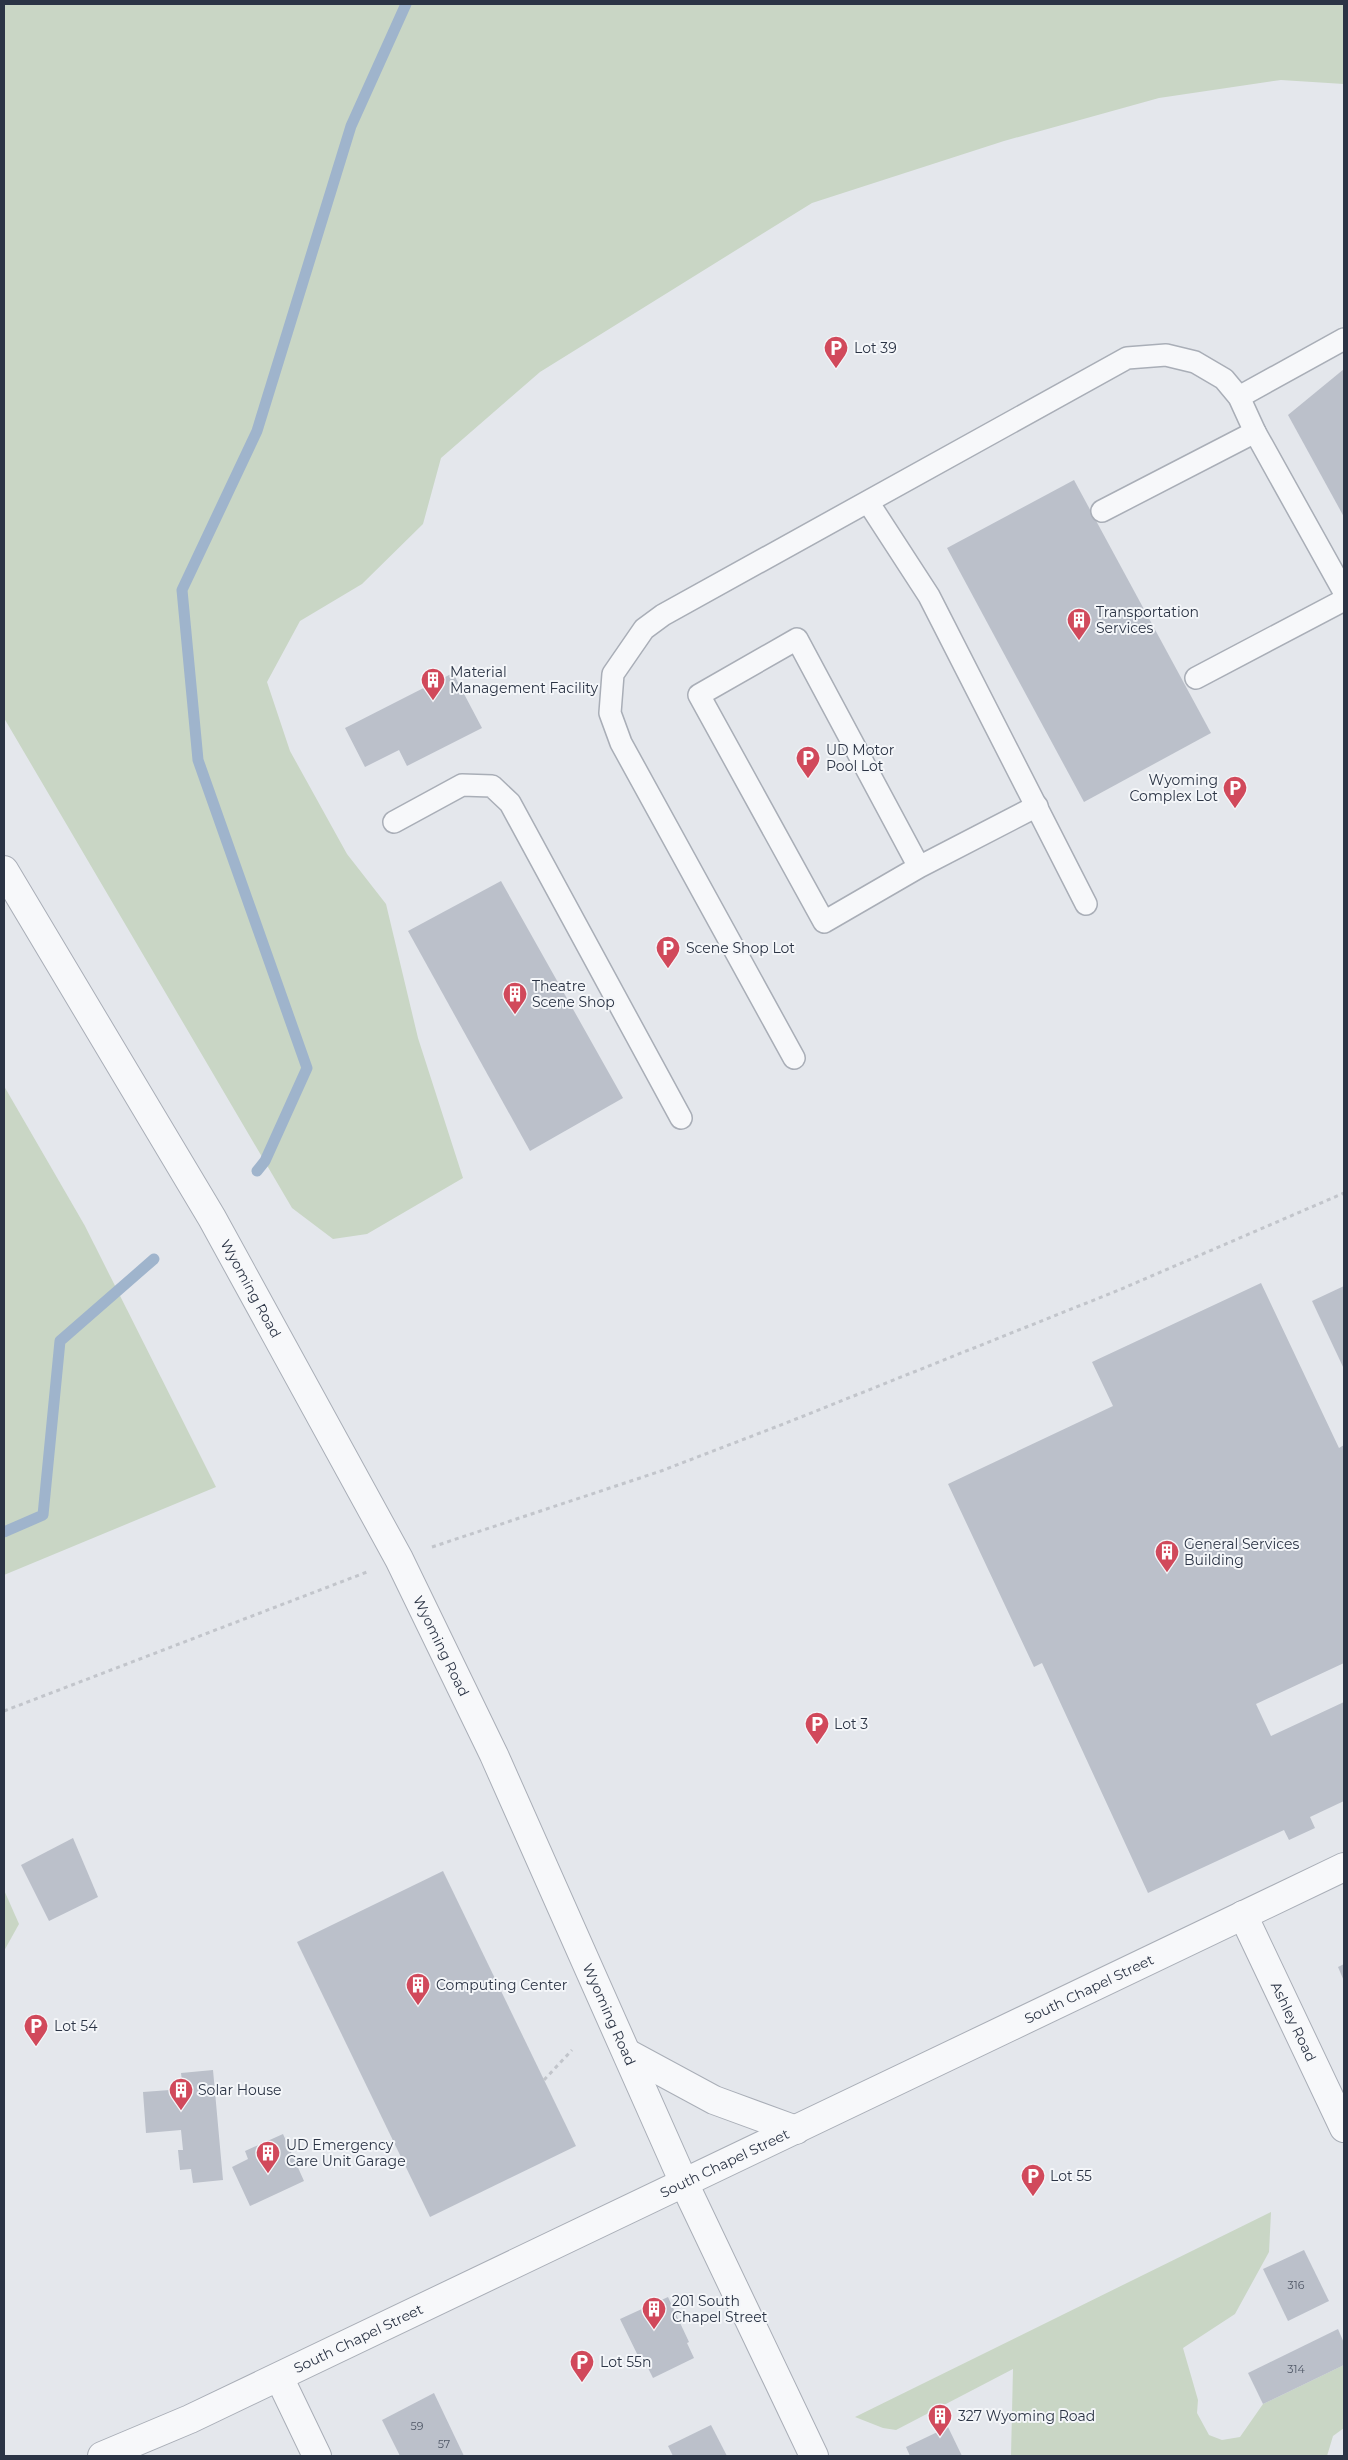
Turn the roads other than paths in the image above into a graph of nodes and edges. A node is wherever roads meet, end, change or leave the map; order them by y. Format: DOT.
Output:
graph roads {
  1 [pos="1344,339"];
  2 [pos="1239,397"];
  3 [pos="1255,432"];
  4 [pos="868,502"];
  5 [pos="1102,511"];
  6 [pos="1344,592"];
  7 [pos="1344,600"];
  8 [pos="1196,678"];
  9 [pos="1036,806"];
  10 [pos="394,822"];
  11 [pos="919,867"];
  12 [pos="4,870"];
  13 [pos="1086,904"];
  14 [pos="794,1058"];
  15 [pos="681,1118"];
  16 [pos="1344,1867"];
  17 [pos="1243,1915"];
  18 [pos="627,2053"];
  19 [pos="1344,2128"];
  20 [pos="796,2130"];
  21 [pos="684,2183"];
  22 [pos="279,2376"];
  23 [pos="102,2456"];
  24 [pos="317,2456"];
  25 [pos="814,2456"];
  1 -- 2 [label="lane"];
  2 -- 3 [label="lane"];
  2 -- 4 [label="lane"];
  3 -- 5 [label="lane"];
  3 -- 6 [label="lane"];
  4 -- 9 [label="lane"];
  4 -- 14 [label="lane"];
  7 -- 8 [label="lane"];
  9 -- 11 [label="lane"];
  9 -- 13 [label="lane"];
  10 -- 15 [label="lane"];
  11 -- 11 [label="lane"];
  12 -- 18 [label="street, Wyoming Road"];
  16 -- 17 [label="street, South Chapel Street"];
  17 -- 19 [label="street, Ashley Road"];
  17 -- 20 [label="street, South Chapel Street"];
  18 -- 20 [label="street"];
  18 -- 21 [label="street, Wyoming Road"];
  20 -- 21 [label="street, South Chapel Street"];
  21 -- 22 [label="street, South Chapel Street"];
  21 -- 25 [label="street, Wyoming Road"];
  22 -- 23 [label="street, South Chapel Street"];
  22 -- 24 [label="street"];
}
